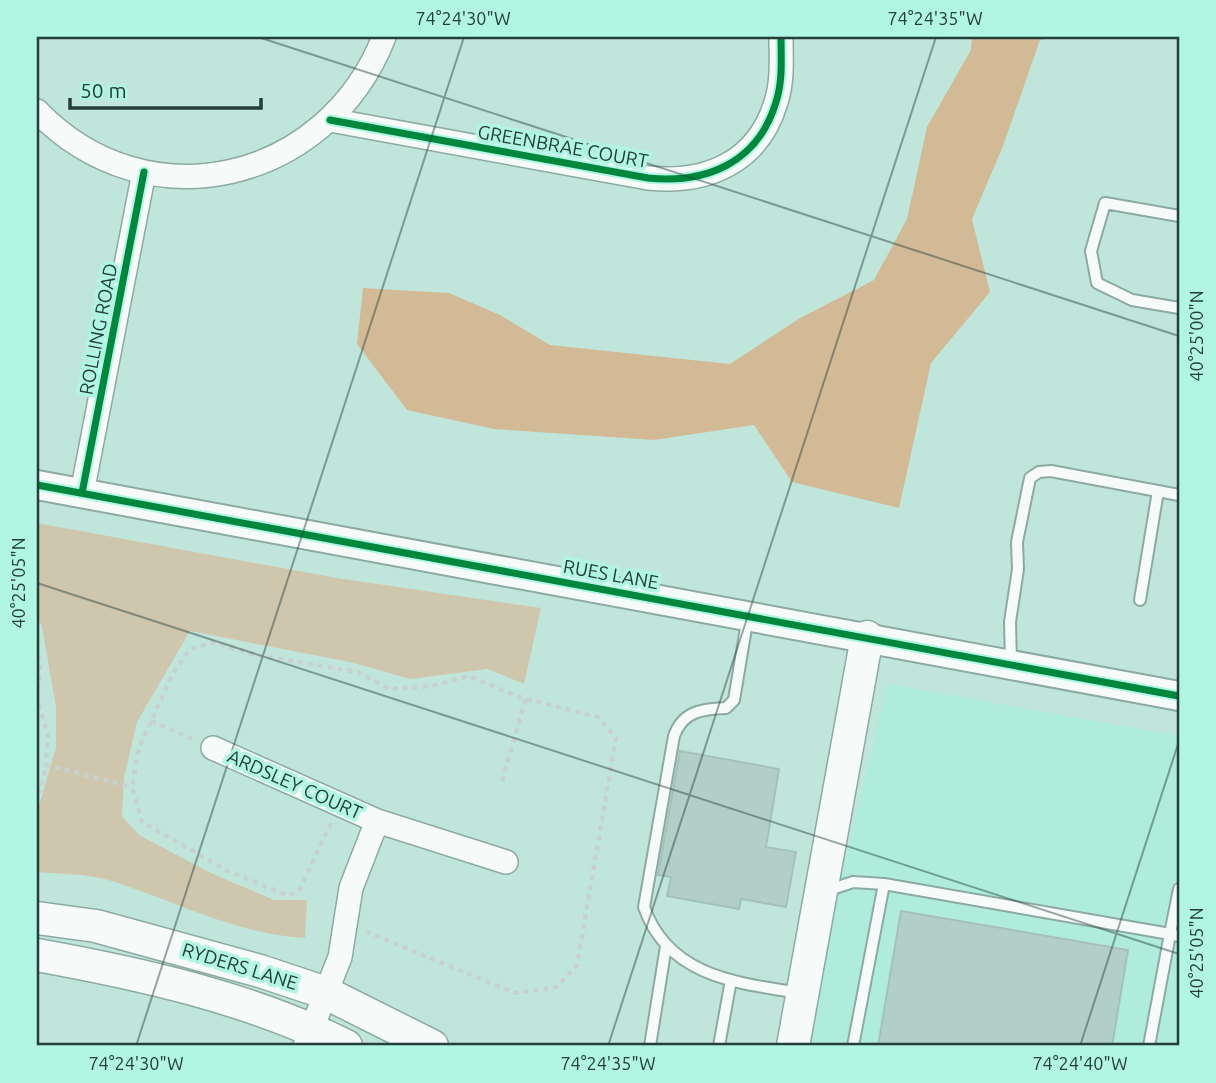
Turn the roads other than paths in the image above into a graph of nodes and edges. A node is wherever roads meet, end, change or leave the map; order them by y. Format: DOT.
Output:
graph roads {
  1 [pos="384,37"];
  2 [pos="781,37"];
  3 [pos="37,111"];
  4 [pos="330,120"];
  5 [pos="144,172"];
  6 [pos="1179,216"];
  7 [pos="1179,309"];
  8 [pos="37,485"];
  9 [pos="1158,491"];
  10 [pos="82,493"];
  11 [pos="1179,495"];
  12 [pos="1140,600"];
  13 [pos="748,615"];
  14 [pos="867,637"];
  15 [pos="1011,664"];
  16 [pos="1179,696"];
  17 [pos="213,748"];
  18 [pos="377,821"];
  19 [pos="506,862"];
  20 [pos="884,884"];
  21 [pos="1179,889"];
  22 [pos="821,893"];
  23 [pos="37,918"];
  24 [pos="1175,935"];
  25 [pos="666,946"];
  26 [pos="37,955"];
  27 [pos="731,980"];
  28 [pos="326,993"];
  29 [pos="803,993"];
  30 [pos="308,1038"];
  31 [pos="346,1046"];
  32 [pos="432,1046"];
  33 [pos="650,1046"];
  34 [pos="719,1046"];
  35 [pos="793,1046"];
  36 [pos="853,1046"];
  37 [pos="1149,1046"];
  1 -- 4 [label="street"];
  2 -- 4 [label="street, GREENBRAE COURT"];
  3 -- 5 [label="street"];
  4 -- 5 [label="street"];
  5 -- 10 [label="street, ROLLING ROAD"];
  6 -- 7 [label="lane"];
  8 -- 10 [label="street, RUES LANE"];
  9 -- 11 [label="lane"];
  9 -- 12 [label="lane"];
  9 -- 15 [label="lane"];
  10 -- 13 [label="street, RUES LANE"];
  13 -- 14 [label="street, RUES LANE"];
  13 -- 25 [label="lane"];
  14 -- 15 [label="street, RUES LANE"];
  14 -- 22 [label="main road"];
  15 -- 16 [label="street, RUES LANE"];
  17 -- 18 [label="street, ARDSLEY COURT"];
  18 -- 19 [label="street, ARDSLEY COURT"];
  18 -- 28 [label="street, ARDSLEY COURT"];
  20 -- 22 [label="lane"];
  20 -- 24 [label="lane"];
  20 -- 36 [label="lane"];
  21 -- 24 [label="lane"];
  22 -- 29 [label="main road"];
  23 -- 28 [label="main road, RYDERS LANE"];
  24 -- 37 [label="lane"];
  25 -- 27 [label="lane"];
  25 -- 33 [label="lane"];
  26 -- 30 [label="main road, RYDERS LANE"];
  27 -- 29 [label="lane"];
  27 -- 34 [label="lane"];
  28 -- 30 [label="street, ARDSLEY COURT"];
  28 -- 32 [label="main road, RYDERS LANE"];
  29 -- 35 [label="main road"];
  30 -- 31 [label="main road, RYDERS LANE"];
}
